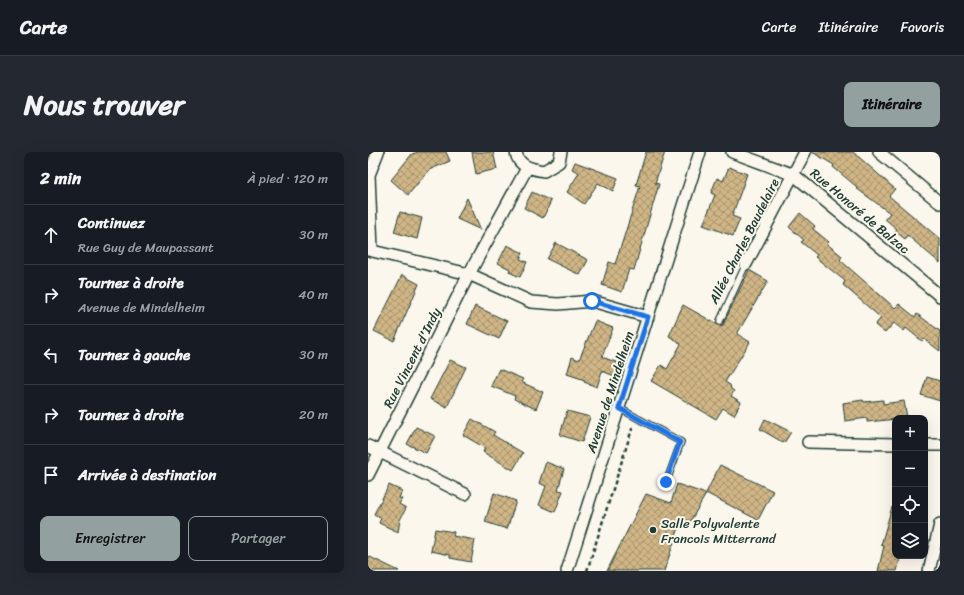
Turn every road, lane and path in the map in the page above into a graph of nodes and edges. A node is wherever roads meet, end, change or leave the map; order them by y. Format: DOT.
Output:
graph roads {
  1 [pos="378,152"];
  2 [pos="516,152"];
  3 [pos="561,152"];
  4 [pos="700,152"];
  5 [pos="732,152"];
  6 [pos="805,152"];
  7 [pos="879,152"];
  8 [pos="527,168"];
  9 [pos="794,175"];
  10 [pos="940,203"];
  11 [pos="370,250"];
  12 [pos="746,264"];
  13 [pos="469,274"];
  14 [pos="940,296"];
  15 [pos="648,317"];
  16 [pos="720,321"];
  17 [pos="619,408"];
  18 [pos="636,417"];
  19 [pos="808,442"];
  20 [pos="892,444"];
  21 [pos="928,445"];
  22 [pos="368,446"];
  23 [pos="940,446"];
  24 [pos="380,452"];
  25 [pos="368,475"];
  26 [pos="666,482"];
  27 [pos="465,494"];
  28 [pos="940,524"];
  29 [pos="567,571"];
  30 [pos="587,571"];
  31 [pos="929,571"];
  1 -- 11 [label="street"];
  2 -- 8 [label="street"];
  3 -- 8 [label="street"];
  4 -- 15 [label="street, Avenue de Mindelheim"];
  5 -- 9 [label="street, Rue Honoré de Balzac"];
  6 -- 9 [label="street, Allée Charles Baudelaire"];
  7 -- 10 [label="street"];
  8 -- 13 [label="street, Rue Vincent d'Indy"];
  9 -- 12 [label="street, Allée Charles Baudelaire"];
  9 -- 14 [label="street, Rue Honoré de Balzac"];
  11 -- 13 [label="street"];
  12 -- 16 [label="lane, Allée Charles Baudelaire"];
  13 -- 15 [label="street"];
  13 -- 24 [label="street, Rue Vincent d'Indy"];
  15 -- 17 [label="street, Avenue de Mindelheim"];
  17 -- 18 [label="lane"];
  17 -- 29 [label="street, Avenue de Mindelheim"];
  18 -- 26 [label="lane"];
  18 -- 30 [label="path"];
  19 -- 20 [label="street"];
  21 -- 23 [label="street"];
  22 -- 24 [label="street"];
  24 -- 25 [label="street, Rue Vincent d'Indy"];
  24 -- 27 [label="street"];
  28 -- 31 [label="street"];
}
